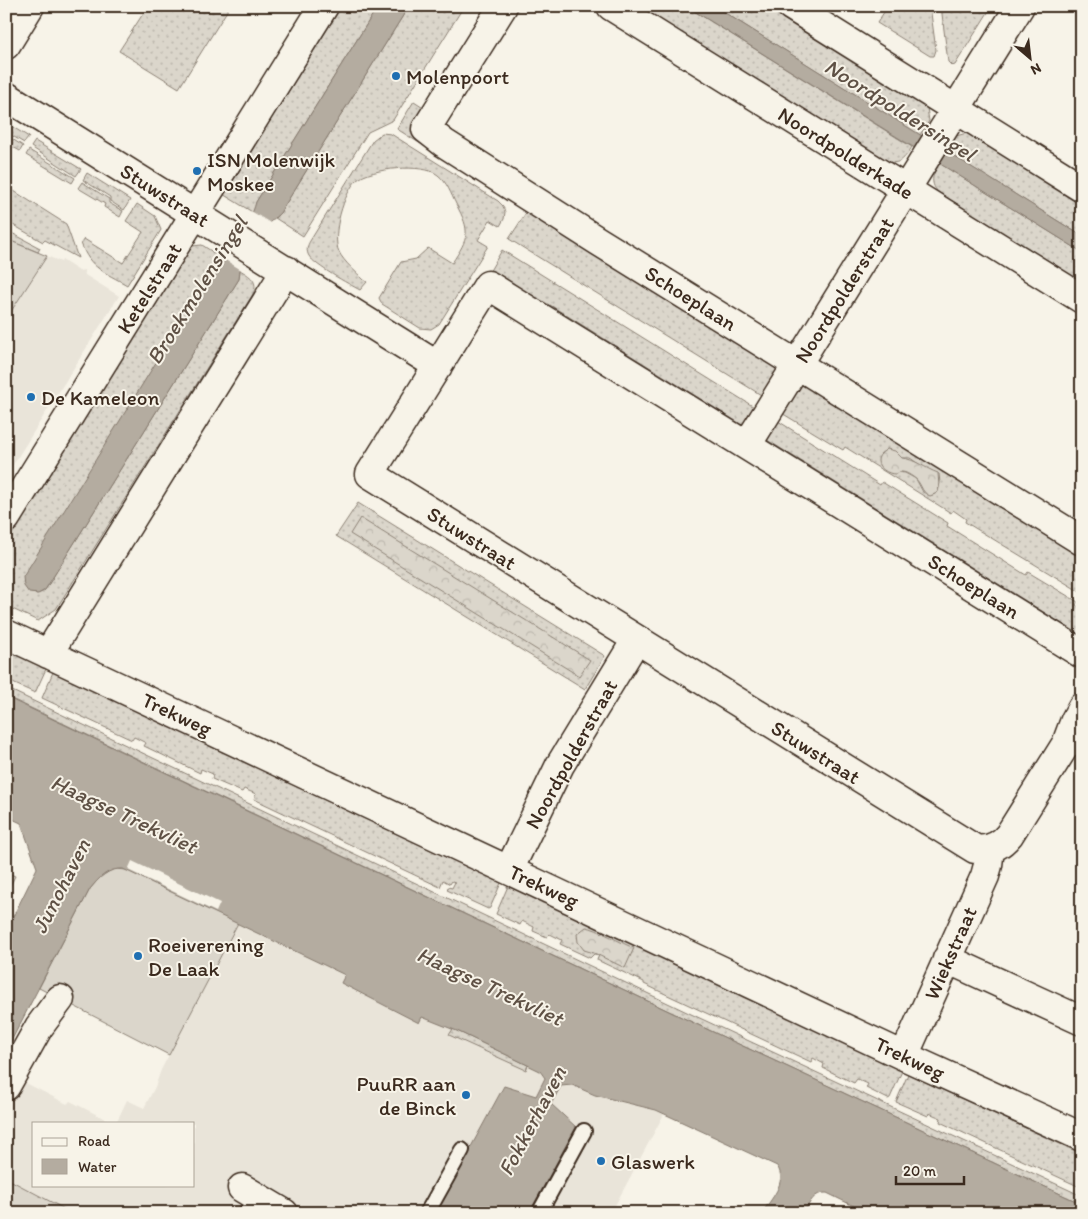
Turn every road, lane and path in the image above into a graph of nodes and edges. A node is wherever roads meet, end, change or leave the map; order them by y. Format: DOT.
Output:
graph roads {
  1 [pos="324,6"];
  2 [pos="503,6"];
  3 [pos="611,6"];
  4 [pos="791,6"];
  5 [pos="1020,6"];
  6 [pos="23,9"];
  7 [pos="6,44"];
  8 [pos="6,96"];
  9 [pos="956,109"];
  10 [pos="1082,188"];
  11 [pos="906,191"];
  12 [pos="195,214"];
  13 [pos="275,263"];
  14 [pos="1082,299"];
  15 [pos="798,364"];
  16 [pos="438,366"];
  17 [pos="747,445"];
  18 [pos="6,518"];
  19 [pos="1082,541"];
  20 [pos="6,634"];
  21 [pos="636,640"];
  22 [pos="48,654"];
  23 [pos="1082,654"];
  24 [pos="1082,707"];
  25 [pos="1074,749"];
  26 [pos="990,849"];
  27 [pos="509,870"];
  28 [pos="947,959"];
  29 [pos="60,999"];
  30 [pos="1082,1021"];
  31 [pos="904,1056"];
  32 [pos="6,1086"];
  33 [pos="584,1131"];
  34 [pos="1082,1137"];
  35 [pos="462,1150"];
  36 [pos="248,1199"];
  37 [pos="284,1213"];
  38 [pos="427,1213"];
  39 [pos="539,1213"];
  1 -- 12 [label="street, Ketelstraat"];
  2 -- 15 [label="street, Schoeplaan"];
  3 -- 11 [label="street, Noordpolderkade"];
  4 -- 9 [label="street"];
  5 -- 9 [label="street, Noordpolderstraat"];
  6 -- 7 [label="street"];
  8 -- 12 [label="street, Stuwstraat"];
  9 -- 10 [label="street"];
  9 -- 11 [label="street, Noordpolderstraat"];
  11 -- 14 [label="street, Noordpolderkade"];
  11 -- 15 [label="street, Noordpolderstraat"];
  12 -- 13 [label="street, Stuwstraat"];
  12 -- 18 [label="street, Ketelstraat"];
  13 -- 16 [label="street, Stuwstraat"];
  13 -- 22 [label="street"];
  15 -- 17 [label="street, Noordpolderstraat"];
  15 -- 19 [label="street, Schoeplaan"];
  16 -- 17 [label="street, Schoeplaan"];
  16 -- 21 [label="street, Stuwstraat"];
  17 -- 23 [label="street, Schoeplaan"];
  20 -- 22 [label="street, Trekweg"];
  21 -- 26 [label="street, Stuwstraat"];
  21 -- 27 [label="street, Noordpolderstraat"];
  22 -- 27 [label="street, Trekweg"];
  24 -- 25 [label="street"];
  25 -- 26 [label="street"];
  26 -- 28 [label="street, Wiekstraat"];
  27 -- 31 [label="street, Trekweg"];
  28 -- 30 [label="street"];
  28 -- 31 [label="street, Wiekstraat"];
  29 -- 32 [label="street"];
  31 -- 34 [label="street, Trekweg"];
  33 -- 39 [label="lane"];
  35 -- 38 [label="lane"];
  36 -- 37 [label="street"];
}
